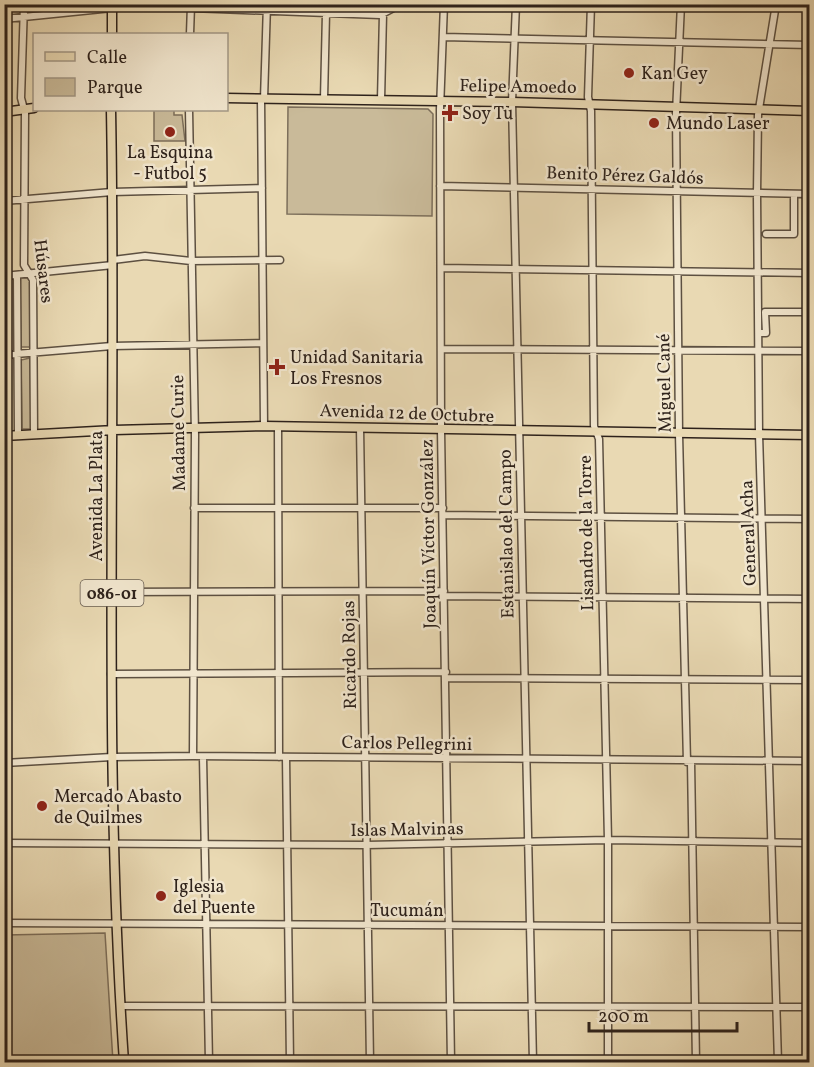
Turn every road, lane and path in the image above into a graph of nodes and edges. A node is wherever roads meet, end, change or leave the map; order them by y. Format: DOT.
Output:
graph roads {
  1 [pos="24,4"];
  2 [pos="331,4"];
  3 [pos="379,4"];
  4 [pos="401,4"];
  5 [pos="444,4"];
  6 [pos="516,4"];
  7 [pos="591,4"];
  8 [pos="681,4"];
  9 [pos="776,4"];
  10 [pos="112,6"];
  11 [pos="191,6"];
  12 [pos="267,8"];
  13 [pos="326,13"];
  14 [pos="383,14"];
  15 [pos="24,16"];
  16 [pos="4,19"];
  17 [pos="112,33"];
  18 [pos="190,33"];
  19 [pos="443,37"];
  20 [pos="515,39"];
  21 [pos="590,41"];
  22 [pos="680,43"];
  23 [pos="769,45"];
  24 [pos="810,45"];
  25 [pos="228,98"];
  26 [pos="263,99"];
  27 [pos="324,99"];
  28 [pos="381,100"];
  29 [pos="440,101"];
  30 [pos="512,102"];
  31 [pos="590,104"];
  32 [pos="677,107"];
  33 [pos="33,108"];
  34 [pos="24,109"];
  35 [pos="759,110"];
  36 [pos="111,111"];
  37 [pos="189,111"];
  38 [pos="810,111"];
  39 [pos="4,112"];
  40 [pos="440,186"];
  41 [pos="262,188"];
  42 [pos="514,188"];
  43 [pos="592,188"];
  44 [pos="191,189"];
  45 [pos="677,191"];
  46 [pos="112,192"];
  47 [pos="757,194"];
  48 [pos="794,194"];
  49 [pos="810,194"];
  50 [pos="24,199"];
  51 [pos="4,201"];
  52 [pos="766,234"];
  53 [pos="280,260"];
  54 [pos="191,261"];
  55 [pos="262,261"];
  56 [pos="113,263"];
  57 [pos="441,268"];
  58 [pos="516,269"];
  59 [pos="593,269"];
  60 [pos="678,271"];
  61 [pos="758,272"];
  62 [pos="810,273"];
  63 [pos="29,274"];
  64 [pos="17,275"];
  65 [pos="4,276"];
  66 [pos="803,312"];
  67 [pos="759,333"];
  68 [pos="263,343"];
  69 [pos="192,344"];
  70 [pos="112,346"];
  71 [pos="441,349"];
  72 [pos="517,349"];
  73 [pos="594,351"];
  74 [pos="759,351"];
  75 [pos="810,351"];
  76 [pos="34,352"];
  77 [pos="678,352"];
  78 [pos="18,354"];
  79 [pos="4,355"];
  80 [pos="264,426"];
  81 [pos="278,426"];
  82 [pos="360,427"];
  83 [pos="194,428"];
  84 [pos="114,429"];
  85 [pos="441,430"];
  86 [pos="518,432"];
  87 [pos="597,433"];
  88 [pos="34,434"];
  89 [pos="679,434"];
  90 [pos="759,434"];
  91 [pos="18,435"];
  92 [pos="810,435"];
  93 [pos="4,436"];
  94 [pos="278,507"];
  95 [pos="194,508"];
  96 [pos="362,508"];
  97 [pos="443,512"];
  98 [pos="520,517"];
  99 [pos="601,517"];
  100 [pos="681,518"];
  101 [pos="763,519"];
  102 [pos="810,519"];
  103 [pos="279,590"];
  104 [pos="362,590"];
  105 [pos="194,591"];
  106 [pos="112,592"];
  107 [pos="445,594"];
  108 [pos="602,597"];
  109 [pos="522,598"];
  110 [pos="683,599"];
  111 [pos="765,599"];
  112 [pos="810,599"];
  113 [pos="364,673"];
  114 [pos="111,674"];
  115 [pos="194,674"];
  116 [pos="279,674"];
  117 [pos="446,675"];
  118 [pos="525,678"];
  119 [pos="605,678"];
  120 [pos="686,679"];
  121 [pos="767,680"];
  122 [pos="810,680"];
  123 [pos="193,756"];
  124 [pos="112,757"];
  125 [pos="204,757"];
  126 [pos="283,757"];
  127 [pos="366,758"];
  128 [pos="447,759"];
  129 [pos="528,760"];
  130 [pos="607,760"];
  131 [pos="769,761"];
  132 [pos="810,761"];
  133 [pos="689,762"];
  134 [pos="4,763"];
  135 [pos="530,840"];
  136 [pos="608,840"];
  137 [pos="693,840"];
  138 [pos="771,842"];
  139 [pos="4,843"];
  140 [pos="114,843"];
  141 [pos="810,843"];
  142 [pos="206,844"];
  143 [pos="287,844"];
  144 [pos="448,844"];
  145 [pos="367,845"];
  146 [pos="4,923"];
  147 [pos="117,923"];
  148 [pos="207,925"];
  149 [pos="288,925"];
  150 [pos="368,925"];
  151 [pos="449,925"];
  152 [pos="532,926"];
  153 [pos="608,927"];
  154 [pos="695,927"];
  155 [pos="775,927"];
  156 [pos="810,927"];
  157 [pos="208,1004"];
  158 [pos="289,1005"];
  159 [pos="369,1005"];
  160 [pos="450,1005"];
  161 [pos="121,1006"];
  162 [pos="532,1006"];
  163 [pos="608,1007"];
  164 [pos="776,1007"];
  165 [pos="810,1007"];
  166 [pos="696,1008"];
  167 [pos="124,1062"];
  168 [pos="209,1062"];
  169 [pos="290,1062"];
  170 [pos="370,1062"];
  171 [pos="451,1062"];
  172 [pos="533,1062"];
  173 [pos="608,1062"];
  174 [pos="696,1062"];
  175 [pos="778,1062"];
  1 -- 15 [label="street, Húsares"];
  2 -- 13 [label="street"];
  3 -- 14 [label="street"];
  4 -- 14 [label="street"];
  5 -- 19 [label="street, Joaquín Víctor González"];
  6 -- 20 [label="street, Estanislao del Campo"];
  7 -- 21 [label="street, Lisandro de la Torre"];
  8 -- 22 [label="street, Miguel Cané"];
  9 -- 23 [label="street, General Acha"];
  10 -- 15 [label="street"];
  10 -- 17 [label="main road"];
  11 -- 12 [label="street"];
  11 -- 18 [label="street"];
  12 -- 13 [label="street"];
  12 -- 26 [label="street"];
  13 -- 14 [label="street"];
  13 -- 27 [label="street"];
  14 -- 28 [label="street"];
  15 -- 16 [label="street"];
  15 -- 34 [label="street, Húsares"];
  19 -- 20 [label="street"];
  19 -- 29 [label="street, Joaquín Víctor González"];
  20 -- 21 [label="street"];
  20 -- 30 [label="street, Estanislao del Campo"];
  21 -- 22 [label="street"];
  21 -- 31 [label="street, Lisandro de la Torre"];
  22 -- 23 [label="street"];
  22 -- 32 [label="street, Miguel Cané"];
  23 -- 24 [label="street"];
  23 -- 35 [label="street, General Acha"];
  25 -- 26 [label="main road, Felipe Amoedo"];
  26 -- 27 [label="main road, Felipe Amoedo"];
  26 -- 41 [label="street"];
  27 -- 28 [label="main road, Felipe Amoedo"];
  28 -- 29 [label="main road, Felipe Amoedo"];
  29 -- 30 [label="main road, Felipe Amoedo"];
  29 -- 40 [label="street, Joaquín Víctor González"];
  30 -- 31 [label="main road, Felipe Amoedo"];
  30 -- 42 [label="street, Estanislao del Campo"];
  31 -- 32 [label="main road, Felipe Amoedo"];
  31 -- 43 [label="street, Lisandro de la Torre"];
  32 -- 35 [label="main road, Felipe Amoedo"];
  32 -- 45 [label="street, Miguel Cané"];
  33 -- 34 [label="main road"];
  34 -- 39 [label="main road"];
  34 -- 50 [label="street, Húsares"];
  35 -- 38 [label="main road, Felipe Amoedo"];
  35 -- 47 [label="street, General Acha"];
  36 -- 46 [label="main road, Avenida La Plata / 086-01"];
  37 -- 44 [label="street, Madame Curie"];
  40 -- 42 [label="street, Benito Pérez Galdós"];
  40 -- 57 [label="street, Joaquín Víctor González"];
  41 -- 44 [label="street"];
  41 -- 55 [label="street"];
  42 -- 43 [label="street, Benito Pérez Galdós"];
  42 -- 58 [label="street, Estanislao del Campo"];
  43 -- 45 [label="street, Benito Pérez Galdós"];
  43 -- 59 [label="street, Lisandro de la Torre"];
  44 -- 46 [label="street"];
  44 -- 54 [label="street, Madame Curie"];
  45 -- 47 [label="street, Benito Pérez Galdós"];
  45 -- 60 [label="street, Miguel Cané"];
  46 -- 50 [label="street"];
  46 -- 56 [label="main road, Avenida La Plata / 086-01"];
  47 -- 48 [label="street, Benito Pérez Galdós"];
  47 -- 61 [label="street, General Acha"];
  48 -- 49 [label="street, Benito Pérez Galdós"];
  48 -- 52 [label="street"];
  50 -- 51 [label="street"];
  50 -- 63 [label="street, Húsares"];
  53 -- 55 [label="street"];
  54 -- 55 [label="street"];
  54 -- 56 [label="street"];
  54 -- 69 [label="street, Madame Curie"];
  55 -- 68 [label="street"];
  56 -- 63 [label="street"];
  56 -- 70 [label="main road, Avenida La Plata / 086-01"];
  57 -- 58 [label="street"];
  57 -- 71 [label="street, Joaquín Víctor González"];
  58 -- 59 [label="street"];
  58 -- 72 [label="street, Estanislao del Campo"];
  59 -- 60 [label="street"];
  59 -- 73 [label="street, Lisandro de la Torre"];
  60 -- 61 [label="street"];
  60 -- 77 [label="street, Miguel Cané"];
  61 -- 62 [label="street"];
  61 -- 67 [label="street, General Acha"];
  63 -- 64 [label="street"];
  63 -- 76 [label="street, Húsares"];
  64 -- 65 [label="street"];
  64 -- 78 [label="street, Húsares"];
  66 -- 67 [label="street"];
  67 -- 74 [label="street, General Acha"];
  68 -- 69 [label="street"];
  68 -- 80 [label="street"];
  69 -- 70 [label="street"];
  69 -- 83 [label="street, Madame Curie"];
  70 -- 76 [label="street"];
  70 -- 84 [label="main road, Avenida La Plata / 086-01"];
  71 -- 72 [label="street"];
  71 -- 85 [label="street, Joaquín Víctor González"];
  72 -- 73 [label="street"];
  72 -- 86 [label="street, Estanislao del Campo"];
  73 -- 77 [label="street"];
  73 -- 87 [label="street, Lisandro de la Torre"];
  74 -- 75 [label="street"];
  74 -- 77 [label="street"];
  74 -- 90 [label="street, General Acha"];
  76 -- 78 [label="street"];
  76 -- 88 [label="street, Húsares"];
  77 -- 89 [label="street, Miguel Cané"];
  78 -- 79 [label="street"];
  78 -- 91 [label="street, Húsares"];
  80 -- 81 [label="main road, Avenida 12 de Octubre"];
  80 -- 83 [label="main road, Avenida 12 de Octubre"];
  81 -- 82 [label="main road, Avenida 12 de Octubre"];
  81 -- 94 [label="street"];
  82 -- 85 [label="main road, Avenida 12 de Octubre"];
  82 -- 96 [label="street, Ricardo Rojas"];
  83 -- 84 [label="main road, Avenida 12 de Octubre"];
  83 -- 95 [label="street, Madame Curie"];
  84 -- 88 [label="main road, Avenida 12 de Octubre"];
  84 -- 106 [label="main road, Avenida La Plata / 086-01"];
  85 -- 86 [label="main road, Avenida 12 de Octubre"];
  85 -- 97 [label="street, Joaquín Víctor González"];
  86 -- 87 [label="main road, Avenida 12 de Octubre"];
  86 -- 98 [label="street, Estanislao del Campo"];
  87 -- 89 [label="main road, Avenida 12 de Octubre"];
  87 -- 99 [label="street, Lisandro de la Torre"];
  88 -- 91 [label="main road, Avenida 12 de Octubre"];
  89 -- 90 [label="main road, Avenida 12 de Octubre"];
  89 -- 100 [label="street, Miguel Cané"];
  90 -- 92 [label="main road, Avenida 12 de Octubre"];
  90 -- 101 [label="street, General Acha"];
  91 -- 93 [label="main road, Avenida 12 de Octubre"];
  94 -- 95 [label="street"];
  94 -- 96 [label="street"];
  94 -- 103 [label="street"];
  95 -- 105 [label="street, Madame Curie"];
  96 -- 97 [label="street"];
  96 -- 104 [label="street, Ricardo Rojas"];
  97 -- 98 [label="street"];
  97 -- 107 [label="street, Joaquín Víctor González"];
  98 -- 99 [label="street"];
  98 -- 109 [label="street, Estanislao del Campo"];
  99 -- 100 [label="street"];
  99 -- 108 [label="street, Lisandro de la Torre"];
  100 -- 101 [label="street"];
  100 -- 110 [label="street, Miguel Cané"];
  101 -- 102 [label="street"];
  101 -- 111 [label="street, General Acha"];
  103 -- 104 [label="street"];
  103 -- 105 [label="street"];
  103 -- 116 [label="street"];
  104 -- 107 [label="street"];
  104 -- 113 [label="street, Ricardo Rojas"];
  105 -- 106 [label="street"];
  105 -- 115 [label="street, Madame Curie"];
  106 -- 114 [label="main road, Avenida La Plata / 086-01"];
  107 -- 109 [label="street"];
  107 -- 117 [label="street, Joaquín Víctor González"];
  108 -- 109 [label="street"];
  108 -- 110 [label="street"];
  108 -- 119 [label="street, Lisandro de la Torre"];
  109 -- 118 [label="street, Estanislao del Campo"];
  110 -- 111 [label="street"];
  110 -- 120 [label="street, Miguel Cané"];
  111 -- 112 [label="street"];
  111 -- 121 [label="street, General Acha"];
  113 -- 116 [label="street"];
  113 -- 117 [label="street"];
  113 -- 127 [label="street, Ricardo Rojas"];
  114 -- 115 [label="street"];
  114 -- 124 [label="main road, Avenida La Plata / 086-01"];
  115 -- 116 [label="street"];
  115 -- 123 [label="street, Madame Curie"];
  116 -- 126 [label="street"];
  117 -- 118 [label="street"];
  117 -- 128 [label="street, Joaquín Víctor González"];
  118 -- 119 [label="street"];
  118 -- 129 [label="street, Estanislao del Campo"];
  119 -- 120 [label="street"];
  119 -- 130 [label="street, Lisandro de la Torre"];
  120 -- 121 [label="street"];
  120 -- 133 [label="street, Miguel Cané"];
  121 -- 122 [label="street"];
  121 -- 131 [label="street, General Acha"];
  123 -- 124 [label="street, Carlos Pellegrini"];
  123 -- 125 [label="street, Carlos Pellegrini"];
  124 -- 134 [label="street, Carlos Pellegrini"];
  124 -- 140 [label="main road, Avenida La Plata / 086-01"];
  125 -- 126 [label="street, Carlos Pellegrini"];
  125 -- 142 [label="street"];
  126 -- 127 [label="street, Carlos Pellegrini"];
  126 -- 143 [label="street"];
  127 -- 128 [label="street, Carlos Pellegrini"];
  127 -- 145 [label="street, Ricardo Rojas"];
  128 -- 129 [label="street, Carlos Pellegrini"];
  128 -- 144 [label="street, Joaquín Víctor González"];
  129 -- 130 [label="street, Carlos Pellegrini"];
  129 -- 135 [label="street, Estanislao del Campo"];
  130 -- 133 [label="street, Carlos Pellegrini"];
  130 -- 136 [label="street, Lisandro de la Torre"];
  131 -- 132 [label="street, Carlos Pellegrini"];
  131 -- 133 [label="street, Carlos Pellegrini"];
  131 -- 138 [label="street, General Acha"];
  133 -- 137 [label="street, Miguel Cané"];
  135 -- 136 [label="street, Islas Malvinas"];
  135 -- 144 [label="street, Islas Malvinas"];
  135 -- 152 [label="street, Estanislao del Campo"];
  136 -- 137 [label="street, Islas Malvinas"];
  136 -- 153 [label="street, Lisandro de la Torre"];
  137 -- 138 [label="street, Islas Malvinas"];
  137 -- 154 [label="street, Miguel Cané"];
  138 -- 141 [label="street, Islas Malvinas"];
  138 -- 155 [label="street, General Acha"];
  139 -- 140 [label="street, Islas Malvinas"];
  140 -- 142 [label="street, Islas Malvinas"];
  140 -- 147 [label="main road, Avenida La Plata / 086-01"];
  142 -- 143 [label="street, Islas Malvinas"];
  142 -- 148 [label="street"];
  143 -- 145 [label="street, Islas Malvinas"];
  143 -- 149 [label="street"];
  144 -- 145 [label="street, Islas Malvinas"];
  144 -- 151 [label="street, Joaquín Víctor González"];
  145 -- 150 [label="street, Ricardo Rojas"];
  146 -- 147 [label="street, Tucumán"];
  147 -- 148 [label="street, Tucumán"];
  147 -- 161 [label="main road, Avenida La Plata / 086-01"];
  148 -- 149 [label="street, Tucumán"];
  148 -- 157 [label="street"];
  149 -- 150 [label="street, Tucumán"];
  149 -- 158 [label="street"];
  150 -- 151 [label="street, Tucumán"];
  150 -- 159 [label="street, Ricardo Rojas"];
  151 -- 152 [label="street, Tucumán"];
  151 -- 160 [label="street, Joaquín Víctor González"];
  152 -- 153 [label="street, Tucumán"];
  152 -- 162 [label="street, Estanislao del Campo"];
  153 -- 154 [label="street, Tucumán"];
  153 -- 163 [label="street, Lisandro de la Torre"];
  154 -- 155 [label="street, Tucumán"];
  154 -- 166 [label="street, Miguel Cané"];
  155 -- 156 [label="street, Tucumán"];
  155 -- 164 [label="street, General Acha"];
  157 -- 158 [label="street"];
  157 -- 161 [label="street"];
  157 -- 168 [label="street"];
  158 -- 159 [label="street"];
  158 -- 169 [label="street"];
  159 -- 160 [label="street"];
  159 -- 170 [label="street, Ricardo Rojas"];
  160 -- 162 [label="street"];
  160 -- 171 [label="street, Joaquín Víctor González"];
  161 -- 167 [label="main road, Avenida La Plata / 086-01"];
  162 -- 163 [label="street"];
  162 -- 172 [label="street, Estanislao del Campo"];
  163 -- 166 [label="street"];
  163 -- 173 [label="street, Lisandro de la Torre"];
  164 -- 165 [label="street"];
  164 -- 166 [label="street"];
  164 -- 175 [label="street, General Acha"];
  166 -- 174 [label="street, Miguel Cané"];
}
